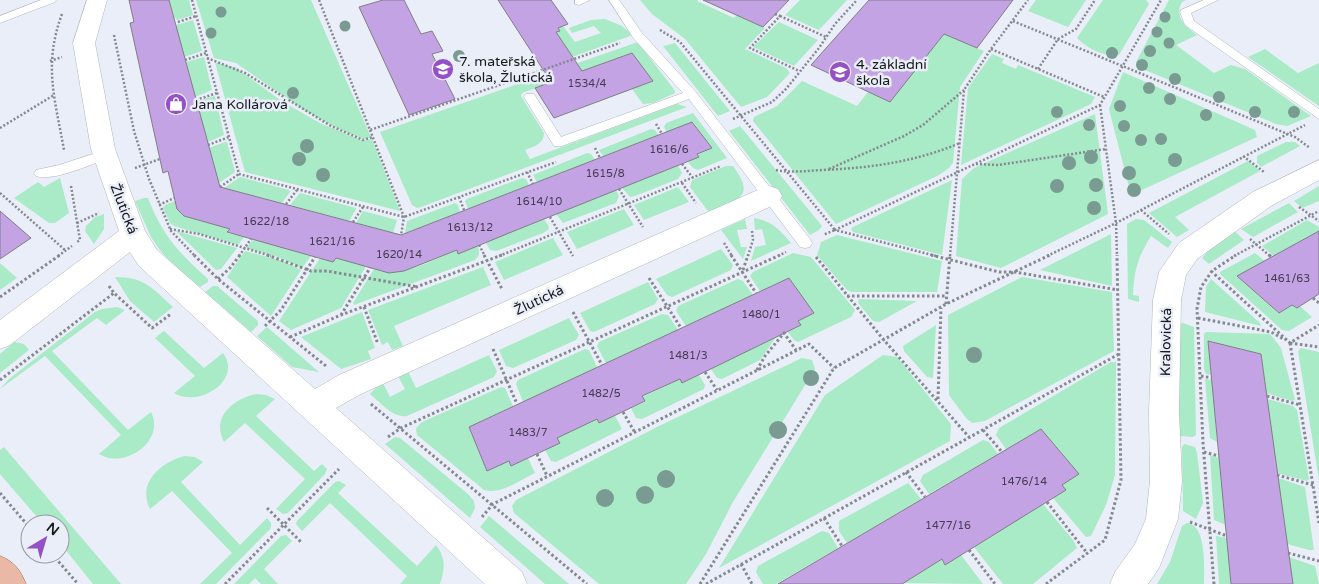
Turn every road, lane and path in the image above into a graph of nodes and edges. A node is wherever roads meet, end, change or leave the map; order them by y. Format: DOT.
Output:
graph roads {
  1 [pos="51,0"];
  2 [pos="97,0"];
  3 [pos="192,0"];
  4 [pos="319,0"];
  5 [pos="614,0"];
  6 [pos="857,0"];
  7 [pos="1028,0"];
  8 [pos="1095,0"];
  9 [pos="1161,0"];
  10 [pos="1213,0"];
  11 [pos="62,12"];
  12 [pos="776,14"];
  13 [pos="196,16"];
  14 [pos="780,16"];
  15 [pos="1,19"];
  16 [pos="1013,21"];
  17 [pos="178,22"];
  18 [pos="113,30"];
  19 [pos="638,36"];
  20 [pos="826,38"];
  21 [pos="1058,39"];
  22 [pos="991,49"];
  23 [pos="206,53"];
  24 [pos="208,58"];
  25 [pos="185,60"];
  26 [pos="1122,66"];
  27 [pos="1038,69"];
  28 [pos="798,71"];
  29 [pos="964,90"];
  30 [pos="217,93"];
  31 [pos="692,94"];
  32 [pos="54,95"];
  33 [pos="530,97"];
  34 [pos="1104,97"];
  35 [pos="196,100"];
  36 [pos="701,106"];
  37 [pos="1100,106"];
  38 [pos="1315,118"];
  39 [pos="656,124"];
  40 [pos="716,126"];
  41 [pos="647,127"];
  42 [pos="0,128"];
  43 [pos="370,130"];
  44 [pos="662,134"];
  45 [pos="1284,134"];
  46 [pos="373,137"];
  47 [pos="229,138"];
  48 [pos="960,143"];
  49 [pos="603,144"];
  50 [pos="208,145"];
  51 [pos="1106,149"];
  52 [pos="105,155"];
  53 [pos="600,158"];
  54 [pos="1315,159"];
  55 [pos="561,160"];
  56 [pos="744,162"];
  57 [pos="682,164"];
  58 [pos="724,164"];
  59 [pos="976,164"];
  60 [pos="68,168"];
  61 [pos="826,170"];
  62 [pos="527,172"];
  63 [pos="957,172"];
  64 [pos="40,173"];
  65 [pos="239,174"];
  66 [pos="693,178"];
  67 [pos="533,184"];
  68 [pos="220,187"];
  69 [pos="619,189"];
  70 [pos="297,190"];
  71 [pos="0,193"];
  72 [pos="459,197"];
  73 [pos="174,198"];
  74 [pos="758,200"];
  75 [pos="627,203"];
  76 [pos="159,204"];
  77 [pos="286,204"];
  78 [pos="363,207"];
  79 [pos="106,209"];
  80 [pos="464,210"];
  81 [pos="1141,210"];
  82 [pos="1319,211"];
  83 [pos="1311,215"];
  84 [pos="550,217"];
  85 [pos="404,218"];
  86 [pos="1319,221"];
  87 [pos="353,222"];
  88 [pos="710,222"];
  89 [pos="77,223"];
  90 [pos="1116,223"];
  91 [pos="170,229"];
  92 [pos="558,231"];
  93 [pos="132,235"];
  94 [pos="401,235"];
  95 [pos="251,239"];
  96 [pos="80,240"];
  97 [pos="804,243"];
  98 [pos="1256,244"];
  99 [pos="479,245"];
  100 [pos="244,249"];
  101 [pos="65,250"];
  102 [pos="1188,251"];
  103 [pos="635,256"];
  104 [pos="315,257"];
  105 [pos="1273,258"];
  106 [pos="950,259"];
  107 [pos="486,261"];
  108 [pos="94,264"];
  109 [pos="370,268"];
  110 [pos="307,270"];
  111 [pos="743,271"];
  112 [pos="1212,271"];
  113 [pos="1015,272"];
  114 [pos="364,278"];
  115 [pos="218,279"];
  116 [pos="418,287"];
  117 [pos="561,290"];
  118 [pos="1118,290"];
  119 [pos="114,293"];
  120 [pos="756,293"];
  121 [pos="847,296"];
  122 [pos="946,296"];
  123 [pos="0,297"];
  124 [pos="192,298"];
  125 [pos="1313,298"];
  126 [pos="1319,303"];
  127 [pos="946,304"];
  128 [pos="364,307"];
  129 [pos="941,307"];
  130 [pos="341,315"];
  131 [pos="1198,318"];
  132 [pos="271,321"];
  133 [pos="1319,325"];
  134 [pos="482,326"];
  135 [pos="681,328"];
  136 [pos="0,336"];
  137 [pos="290,337"];
  138 [pos="883,339"];
  139 [pos="1290,343"];
  140 [pos="1319,347"];
  141 [pos="796,350"];
  142 [pos="1119,354"];
  143 [pos="602,365"];
  144 [pos="387,368"];
  145 [pos="834,368"];
  146 [pos="756,371"];
  147 [pos="705,372"];
  148 [pos="1201,376"];
  149 [pos="1212,378"];
  150 [pos="0,380"];
  151 [pos="349,385"];
  152 [pos="717,390"];
  153 [pos="1267,396"];
  154 [pos="938,400"];
  155 [pos="517,404"];
  156 [pos="1300,405"];
  157 [pos="312,406"];
  158 [pos="623,412"];
  159 [pos="983,430"];
  160 [pos="634,432"];
  161 [pos="969,437"];
  162 [pos="1002,452"];
  163 [pos="1204,452"];
  164 [pos="537,454"];
  165 [pos="1219,456"];
  166 [pos="906,472"];
  167 [pos="1277,475"];
  168 [pos="547,476"];
  169 [pos="1313,485"];
  170 [pos="0,493"];
  171 [pos="925,497"];
  172 [pos="1047,502"];
  173 [pos="493,504"];
  174 [pos="267,508"];
  175 [pos="20,516"];
  176 [pos="824,518"];
  177 [pos="1319,523"];
  178 [pos="1211,531"];
  179 [pos="1227,536"];
  180 [pos="462,540"];
  181 [pos="301,542"];
  182 [pos="842,546"];
  183 [pos="968,550"];
  184 [pos="1087,553"];
  185 [pos="1288,553"];
  186 [pos="1319,561"];
  187 [pos="61,564"];
  188 [pos="741,564"];
  189 [pos="0,573"];
  190 [pos="9,584"];
  191 [pos="78,584"];
  192 [pos="510,584"];
  193 [pos="587,584"];
  194 [pos="700,584"];
  195 [pos="706,584"];
  196 [pos="752,584"];
  197 [pos="995,584"];
  198 [pos="1046,584"];
  199 [pos="1127,584"];
  200 [pos="1214,584"];
  1 -- 15 [label="lane"];
  2 -- 52 [label="street, Žlutická"];
  3 -- 13 [label="path"];
  4 -- 43 [label="path"];
  5 -- 19 [label="lane"];
  6 -- 20 [label="path"];
  7 -- 16 [label="path"];
  8 -- 21 [label="path"];
  9 -- 26 [label="path"];
  10 -- 38 [label="lane"];
  11 -- 32 [label="path"];
  12 -- 14 [label="path"];
  13 -- 17 [label="path"];
  13 -- 23 [label="path"];
  14 -- 20 [label="path"];
  14 -- 28 [label="path"];
  16 -- 21 [label="path"];
  16 -- 22 [label="path"];
  18 -- 76 [label="path"];
  19 -- 31 [label="lane"];
  19 -- 43 [label="path"];
  20 -- 28 [label="path"];
  21 -- 26 [label="path"];
  21 -- 27 [label="path"];
  22 -- 27 [label="path"];
  22 -- 29 [label="path"];
  23 -- 24 [label="path"];
  23 -- 25 [label="path"];
  24 -- 30 [label="path"];
  24 -- 46 [label="path"];
  26 -- 34 [label="path"];
  26 -- 45 [label="path"];
  27 -- 34 [label="path"];
  28 -- 40 [label="path"];
  29 -- 48 [label="path"];
  29 -- 61 [label="path"];
  30 -- 35 [label="path"];
  30 -- 47 [label="path"];
  31 -- 33 [label="lane"];
  31 -- 36 [label="lane"];
  32 -- 42 [label="path"];
  32 -- 60 [label="path"];
  34 -- 37 [label="path"];
  36 -- 39 [label="path"];
  36 -- 40 [label="lane"];
  37 -- 51 [label="path"];
  37 -- 59 [label="path"];
  38 -- 45 [label="path"];
  39 -- 41 [label="path"];
  39 -- 44 [label="path"];
  40 -- 56 [label="lane"];
  43 -- 46 [label="path"];
  45 -- 54 [label="path"];
  45 -- 81 [label="path"];
  46 -- 85 [label="path"];
  47 -- 50 [label="path"];
  47 -- 65 [label="path"];
  48 -- 61 [label="path"];
  48 -- 63 [label="path"];
  49 -- 53 [label="path"];
  51 -- 59 [label="path"];
  51 -- 90 [label="path"];
  52 -- 60 [label="lane"];
  52 -- 93 [label="street, Žlutická"];
  54 -- 102 [label="street, Kralovická"];
  55 -- 62 [label="path"];
  56 -- 61 [label="path"];
  56 -- 74 [label="lane"];
  57 -- 66 [label="path"];
  58 -- 66 [label="path"];
  59 -- 63 [label="path"];
  60 -- 64 [label="lane"];
  60 -- 89 [label="path"];
  62 -- 67 [label="path"];
  62 -- 72 [label="path"];
  63 -- 106 [label="path"];
  63 -- 106 [label="path"];
  65 -- 68 [label="path"];
  65 -- 70 [label="path"];
  66 -- 75 [label="path"];
  69 -- 75 [label="path"];
  70 -- 77 [label="path"];
  70 -- 78 [label="path"];
  71 -- 101 [label="path"];
  72 -- 80 [label="path"];
  72 -- 85 [label="path"];
  73 -- 76 [label="path"];
  74 -- 88 [label="street, Žlutická"];
  74 -- 97 [label="lane"];
  74 -- 111 [label="path"];
  75 -- 92 [label="path"];
  76 -- 91 [label="path"];
  78 -- 85 [label="path"];
  78 -- 87 [label="path"];
  79 -- 89 [label="path"];
  81 -- 90 [label="path"];
  81 -- 102 [label="path"];
  82 -- 83 [label="path"];
  83 -- 86 [label="path"];
  83 -- 98 [label="path"];
  84 -- 92 [label="path"];
  85 -- 94 [label="path"];
  88 -- 103 [label="street, Žlutická"];
  88 -- 111 [label="path"];
  89 -- 96 [label="path"];
  90 -- 113 [label="path"];
  90 -- 118 [label="path"];
  91 -- 100 [label="path"];
  91 -- 115 [label="path"];
  92 -- 107 [label="path"];
  93 -- 108 [label="street"];
  93 -- 124 [label="street, Žlutická"];
  95 -- 100 [label="path"];
  96 -- 101 [label="path"];
  96 -- 108 [label="path"];
  97 -- 121 [label="path"];
  98 -- 105 [label="path"];
  98 -- 112 [label="path"];
  99 -- 107 [label="path"];
  100 -- 110 [label="path"];
  100 -- 115 [label="path"];
  101 -- 123 [label="path"];
  102 -- 112 [label="path"];
  102 -- 199 [label="street, Kralovická"];
  103 -- 117 [label="street, Žlutická"];
  103 -- 135 [label="path"];
  104 -- 110 [label="path"];
  106 -- 113 [label="path"];
  106 -- 122 [label="path"];
  107 -- 116 [label="path"];
  108 -- 119 [label="path"];
  108 -- 136 [label="street"];
  109 -- 114 [label="path"];
  110 -- 114 [label="path"];
  110 -- 132 [label="path"];
  111 -- 120 [label="path"];
  112 -- 131 [label="path"];
  112 -- 139 [label="path"];
  113 -- 118 [label="path"];
  113 -- 127 [label="path"];
  114 -- 116 [label="path"];
  114 -- 130 [label="path"];
  115 -- 132 [label="path"];
  116 -- 128 [label="path"];
  117 -- 134 [label="street, Žlutická"];
  117 -- 143 [label="path"];
  118 -- 142 [label="path"];
  119 -- 124 [label="path"];
  119 -- 150 [label="path"];
  121 -- 122 [label="path"];
  121 -- 138 [label="path"];
  122 -- 127 [label="path"];
  124 -- 157 [label="street, Žlutická"];
  125 -- 126 [label="path"];
  127 -- 129 [label="path"];
  128 -- 130 [label="path"];
  128 -- 144 [label="path"];
  129 -- 138 [label="path"];
  129 -- 154 [label="path"];
  130 -- 137 [label="path"];
  131 -- 139 [label="path"];
  131 -- 148 [label="path"];
  132 -- 137 [label="path"];
  133 -- 139 [label="path"];
  134 -- 144 [label="street, Žlutická"];
  134 -- 155 [label="path"];
  137 -- 151 [label="path"];
  138 -- 145 [label="path"];
  138 -- 154 [label="path"];
  139 -- 140 [label="path"];
  139 -- 156 [label="path"];
  141 -- 145 [label="path"];
  141 -- 146 [label="path"];
  141 -- 146 [label="path"];
  142 -- 159 [label="path"];
  142 -- 184 [label="path"];
  144 -- 151 [label="street, Žlutická"];
  145 -- 194 [label="path"];
  146 -- 152 [label="path"];
  147 -- 152 [label="path"];
  148 -- 149 [label="path"];
  148 -- 163 [label="path"];
  151 -- 157 [label="street, Žlutická"];
  151 -- 173 [label="path"];
  152 -- 160 [label="path"];
  153 -- 156 [label="path"];
  154 -- 161 [label="path"];
  156 -- 169 [label="path"];
  157 -- 180 [label="street, Žlutická"];
  158 -- 160 [label="path"];
  159 -- 161 [label="path"];
  159 -- 162 [label="path"];
  160 -- 168 [label="path"];
  161 -- 166 [label="path"];
  163 -- 165 [label="path"];
  163 -- 178 [label="path"];
  164 -- 168 [label="path"];
  166 -- 171 [label="path"];
  166 -- 176 [label="path"];
  167 -- 169 [label="path"];
  168 -- 173 [label="path"];
  169 -- 177 [label="path"];
  170 -- 175 [label="path"];
  172 -- 184 [label="path"];
  173 -- 180 [label="path"];
  173 -- 193 [label="path"];
  174 -- 181 [label="path"];
  176 -- 182 [label="path"];
  176 -- 188 [label="path"];
  178 -- 179 [label="path"];
  178 -- 200 [label="path"];
  180 -- 192 [label="street, Žlutická"];
  183 -- 197 [label="path"];
  184 -- 198 [label="path"];
  185 -- 186 [label="path"];
  187 -- 191 [label="path"];
  188 -- 195 [label="path"];
  188 -- 196 [label="path"];
  189 -- 190 [label="main road"];
}
